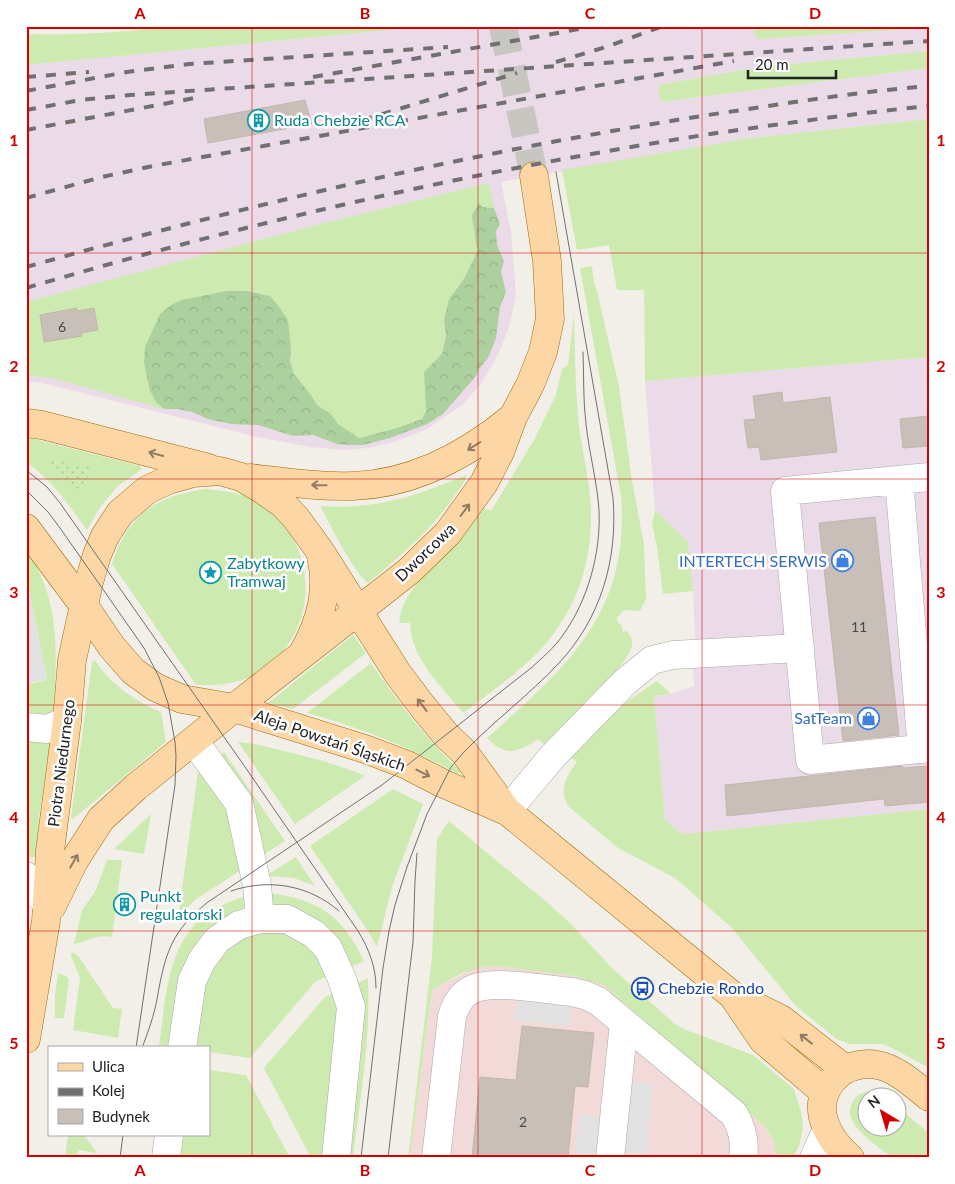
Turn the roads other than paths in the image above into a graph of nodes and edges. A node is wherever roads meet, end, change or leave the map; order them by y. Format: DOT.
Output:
graph roads {
  1 [pos="534,176"];
  2 [pos="513,417"];
  3 [pos="26,423"];
  4 [pos="231,474"];
  5 [pos="929,477"];
  6 [pos="899,480"];
  7 [pos="26,528"];
  8 [pos="320,551"];
  9 [pos="53,564"];
  10 [pos="409,571"];
  11 [pos="84,606"];
  12 [pos="358,610"];
  13 [pos="800,648"];
  14 [pos="382,649"];
  15 [pos="301,656"];
  16 [pos="72,660"];
  17 [pos="234,708"];
  18 [pos="67,721"];
  19 [pos="26,727"];
  20 [pos="194,741"];
  21 [pos="925,749"];
  22 [pos="507,811"];
  23 [pos="26,876"];
  24 [pos="46,912"];
  25 [pos="260,918"];
  26 [pos="732,995"];
  27 [pos="624,1023"];
  28 [pos="26,1040"];
  29 [pos="182,1046"];
  30 [pos="845,1069"];
  31 [pos="824,1092"];
  32 [pos="929,1097"];
  33 [pos="827,1129"];
  34 [pos="169,1136"];
  35 [pos="166,1158"];
  36 [pos="336,1158"];
  37 [pos="436,1158"];
  38 [pos="610,1158"];
  39 [pos="743,1158"];
  40 [pos="814,1158"];
  41 [pos="850,1158"];
  1 -- 2 [label="main road, Dworcowa"];
  2 -- 4 [label="main road, Dworcowa, one-way"];
  10 -- 2 [label="main road, Dworcowa, one-way"];
  4 -- 3 [label="main road, Dworcowa, one-way"];
  4 -- 8 [label="main road, Aleja Powstań Śląskich"];
  4 -- 11 [label="main road, Piotra Niedurnego"];
  5 -- 6 [label="lane"];
  6 -- 13 [label="lane"];
  6 -- 21 [label="lane"];
  7 -- 9 [label="main road"];
  8 -- 12 [label="main road, Aleja Powstań Śląskich"];
  8 -- 15 [label="main road"];
  9 -- 11 [label="main road, Aleja Powstań Śląskich"];
  9 -- 16 [label="main road"];
  10 -- 12 [label="main road, Dworcowa"];
  10 -- 14 [label="main road"];
  11 -- 16 [label="main road, Piotra Niedurnego"];
  11 -- 17 [label="main road, Aleja Powstań Śląskich"];
  12 -- 14 [label="main road, Aleja Powstań Śląskich"];
  12 -- 15 [label="main road, Dworcowa"];
  13 -- 21 [label="lane"];
  13 -- 22 [label="lane"];
  22 -- 14 [label="main road, Aleja Powstań Śląskich, one-way"];
  15 -- 17 [label="main road, Dworcowa"];
  16 -- 18 [label="main road, Piotra Niedurnego"];
  17 -- 20 [label="main road, Piotra Niedurnego"];
  17 -- 22 [label="main road, Aleja Powstań Śląskich, one-way"];
  18 -- 19 [label="lane"];
  18 -- 24 [label="main road, Piotra Niedurnego"];
  24 -- 20 [label="main road, Piotra Niedurnego, one-way"];
  20 -- 25 [label="lane"];
  22 -- 26 [label="main road, Aleja Powstań Śląskich"];
  23 -- 24 [label="lane"];
  24 -- 28 [label="main road, Piotra Niedurnego"];
  25 -- 29 [label="lane"];
  25 -- 36 [label="lane"];
  30 -- 26 [label="main road, Aleja Powstań Śląskich, one-way"];
  26 -- 31 [label="main road, Aleja Powstań Śląskich"];
  27 -- 37 [label="lane"];
  27 -- 38 [label="lane"];
  27 -- 39 [label="lane"];
  30 -- 31 [label="main road"];
  30 -- 32 [label="main road"];
  31 -- 33 [label="main road"];
  33 -- 40 [label="lane"];
  33 -- 41 [label="main road"];
  34 -- 35 [label="lane"];
}
